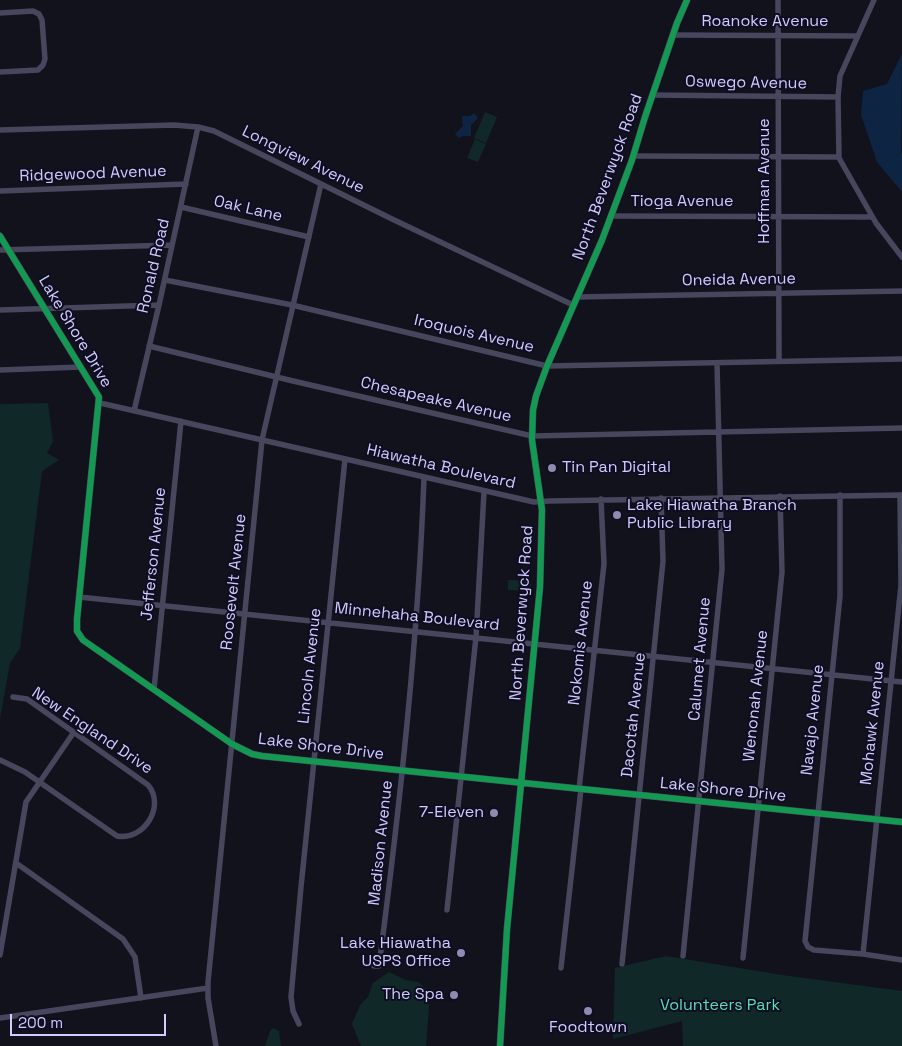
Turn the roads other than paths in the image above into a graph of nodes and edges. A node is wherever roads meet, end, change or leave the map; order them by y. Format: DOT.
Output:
graph roads {
  1 [pos="687,0"];
  2 [pos="778,0"];
  3 [pos="874,0"];
  4 [pos="0,13"];
  5 [pos="673,35"];
  6 [pos="778,36"];
  7 [pos="856,36"];
  8 [pos="0,72"];
  9 [pos="652,95"];
  10 [pos="778,97"];
  11 [pos="838,97"];
  12 [pos="198,127"];
  13 [pos="0,130"];
  14 [pos="634,156"];
  15 [pos="778,157"];
  16 [pos="839,157"];
  17 [pos="186,184"];
  18 [pos="321,184"];
  19 [pos="0,191"];
  20 [pos="181,207"];
  21 [pos="611,216"];
  22 [pos="778,216"];
  23 [pos="872,217"];
  24 [pos="0,236"];
  25 [pos="309,237"];
  26 [pos="172,245"];
  27 [pos="0,250"];
  28 [pos="9,250"];
  29 [pos="902,257"];
  30 [pos="165,280"];
  31 [pos="902,291"];
  32 [pos="780,293"];
  33 [pos="577,297"];
  34 [pos="292,305"];
  35 [pos="573,305"];
  36 [pos="159,306"];
  37 [pos="45,309"];
  38 [pos="0,310"];
  39 [pos="149,346"];
  40 [pos="902,359"];
  41 [pos="779,362"];
  42 [pos="717,363"];
  43 [pos="547,366"];
  44 [pos="81,367"];
  45 [pos="0,370"];
  46 [pos="277,377"];
  47 [pos="100,403"];
  48 [pos="134,411"];
  49 [pos="181,422"];
  50 [pos="902,428"];
  51 [pos="719,432"];
  52 [pos="532,436"];
  53 [pos="262,440"];
  54 [pos="345,460"];
  55 [pos="424,478"];
  56 [pos="484,492"];
  57 [pos="840,495"];
  58 [pos="901,495"];
  59 [pos="780,496"];
  60 [pos="721,497"];
  61 [pos="661,498"];
  62 [pos="601,499"];
  63 [pos="542,501"];
  64 [pos="901,566"];
  65 [pos="79,597"];
  66 [pos="162,606"];
  67 [pos="244,614"];
  68 [pos="328,622"];
  69 [pos="416,631"];
  70 [pos="476,637"];
  71 [pos="535,643"];
  72 [pos="595,649"];
  73 [pos="654,656"];
  74 [pos="713,661"];
  75 [pos="772,667"];
  76 [pos="832,674"];
  77 [pos="891,680"];
  78 [pos="902,682"];
  79 [pos="154,689"];
  80 [pos="13,697"];
  81 [pos="74,732"];
  82 [pos="232,744"];
  83 [pos="0,760"];
  84 [pos="314,762"];
  85 [pos="403,770"];
  86 [pos="462,777"];
  87 [pos="39,782"];
  88 [pos="521,783"];
  89 [pos="580,789"];
  90 [pos="640,795"];
  91 [pos="699,801"];
  92 [pos="758,808"];
  93 [pos="817,814"];
  94 [pos="877,820"];
  95 [pos="902,822"];
  96 [pos="16,863"];
  97 [pos="447,910"];
  98 [pos="2,927"];
  99 [pos="863,954"];
  100 [pos="0,955"];
  101 [pos="683,956"];
  102 [pos="743,958"];
  103 [pos="902,960"];
  104 [pos="622,964"];
  105 [pos="374,966"];
  106 [pos="561,968"];
  107 [pos="208,988"];
  108 [pos="141,998"];
  109 [pos="0,1018"];
  110 [pos="299,1024"];
  111 [pos="216,1046"];
  112 [pos="500,1046"];
  1 -- 5 [label="street, North Beverwyck Road"];
  2 -- 6 [label="street, Hoffman Avenue"];
  3 -- 7 [label="street"];
  4 -- 8 [label="street"];
  5 -- 6 [label="street, Roanoke Avenue"];
  5 -- 9 [label="street, North Beverwyck Road"];
  6 -- 7 [label="street, Roanoke Avenue"];
  6 -- 10 [label="street, Hoffman Avenue"];
  7 -- 11 [label="street"];
  9 -- 10 [label="street, Oswego Avenue"];
  9 -- 14 [label="street, North Beverwyck Road"];
  10 -- 11 [label="street, Oswego Avenue"];
  10 -- 15 [label="street, Hoffman Avenue"];
  11 -- 16 [label="street"];
  12 -- 13 [label="street, Longview Avenue"];
  12 -- 17 [label="street, Ronald Road"];
  12 -- 18 [label="street, Longview Avenue"];
  14 -- 15 [label="street"];
  14 -- 21 [label="street, North Beverwyck Road"];
  15 -- 16 [label="street"];
  15 -- 22 [label="street, Hoffman Avenue"];
  16 -- 23 [label="street"];
  17 -- 19 [label="street, Ridgewood Avenue"];
  17 -- 20 [label="street, Ronald Road"];
  18 -- 25 [label="street, Roosevelt Avenue"];
  18 -- 35 [label="street, Longview Avenue"];
  20 -- 25 [label="street, Oak Lane"];
  20 -- 26 [label="street, Ronald Road"];
  21 -- 22 [label="street, Tioga Avenue"];
  21 -- 33 [label="street, North Beverwyck Road"];
  22 -- 23 [label="street, Tioga Avenue"];
  22 -- 32 [label="street, Hoffman Avenue"];
  23 -- 29 [label="street"];
  24 -- 28 [label="street, Lake Shore Drive"];
  25 -- 34 [label="street, Roosevelt Avenue"];
  26 -- 28 [label="street"];
  26 -- 30 [label="street, Ronald Road"];
  27 -- 28 [label="street"];
  28 -- 37 [label="street, Lake Shore Drive"];
  30 -- 34 [label="street, Iroquois Avenue"];
  30 -- 36 [label="street, Ronald Road"];
  31 -- 32 [label="street, Oneida Avenue"];
  32 -- 33 [label="street, Oneida Avenue"];
  32 -- 41 [label="street, Hoffman Avenue"];
  33 -- 35 [label="street, North Beverwyck Road"];
  34 -- 43 [label="street, Iroquois Avenue"];
  34 -- 46 [label="street, Roosevelt Avenue"];
  35 -- 43 [label="street, North Beverwyck Road"];
  36 -- 37 [label="street"];
  36 -- 39 [label="street, Ronald Road"];
  37 -- 38 [label="street"];
  37 -- 44 [label="street, Lake Shore Drive"];
  39 -- 46 [label="street, Chesapeake Avenue"];
  39 -- 48 [label="street, Ronald Road"];
  40 -- 41 [label="street, Iroquois Avenue"];
  41 -- 42 [label="street, Iroquois Avenue"];
  42 -- 43 [label="street, Iroquois Avenue"];
  42 -- 51 [label="street, Calumet Avenue"];
  43 -- 52 [label="street, North Beverwyck Road"];
  44 -- 45 [label="street"];
  44 -- 47 [label="street, Lake Shore Drive"];
  46 -- 52 [label="street, Chesapeake Avenue"];
  46 -- 53 [label="street, Roosevelt Avenue"];
  47 -- 48 [label="street, Hiawatha Boulevard"];
  47 -- 65 [label="street, Lake Shore Drive"];
  48 -- 49 [label="street, Hiawatha Boulevard"];
  49 -- 53 [label="street, Hiawatha Boulevard"];
  49 -- 66 [label="street, Jefferson Avenue"];
  50 -- 51 [label="street, Chesapeake Avenue"];
  51 -- 52 [label="street, Chesapeake Avenue"];
  51 -- 60 [label="street, Calumet Avenue"];
  52 -- 63 [label="street, North Beverwyck Road"];
  53 -- 54 [label="street, Hiawatha Boulevard"];
  53 -- 67 [label="street, Roosevelt Avenue"];
  54 -- 55 [label="street, Hiawatha Boulevard"];
  54 -- 68 [label="street, Lincoln Avenue"];
  55 -- 56 [label="street, Hiawatha Boulevard"];
  55 -- 69 [label="street, Madison Avenue"];
  56 -- 63 [label="street, Hiawatha Boulevard"];
  56 -- 70 [label="street"];
  57 -- 58 [label="street, Hiawatha Boulevard"];
  57 -- 59 [label="street, Hiawatha Boulevard"];
  57 -- 76 [label="street, Navajo Avenue"];
  58 -- 64 [label="street, Mohawk Avenue"];
  59 -- 60 [label="street, Hiawatha Boulevard"];
  59 -- 75 [label="street, Wenonah Avenue"];
  60 -- 61 [label="street, Hiawatha Boulevard"];
  60 -- 74 [label="street, Calumet Avenue"];
  61 -- 62 [label="street, Hiawatha Boulevard"];
  61 -- 73 [label="street, Dacotah Avenue"];
  62 -- 63 [label="street, Hiawatha Boulevard"];
  62 -- 72 [label="street, Nokomis Avenue"];
  63 -- 71 [label="street, North Beverwyck Road"];
  64 -- 77 [label="street, Mohawk Avenue"];
  65 -- 66 [label="street, Minnehaha Boulevard"];
  65 -- 79 [label="street, Lake Shore Drive"];
  66 -- 67 [label="street, Minnehaha Boulevard"];
  66 -- 79 [label="street, Jefferson Avenue"];
  67 -- 68 [label="street, Minnehaha Boulevard"];
  67 -- 82 [label="street, Roosevelt Avenue"];
  68 -- 69 [label="street, Minnehaha Boulevard"];
  68 -- 84 [label="street, Lincoln Avenue"];
  69 -- 70 [label="street, Minnehaha Boulevard"];
  69 -- 85 [label="street, Madison Avenue"];
  70 -- 71 [label="street, Minnehaha Boulevard"];
  70 -- 86 [label="street"];
  71 -- 72 [label="street, Minnehaha Boulevard"];
  71 -- 88 [label="street, North Beverwyck Road"];
  72 -- 73 [label="street, Minnehaha Boulevard"];
  72 -- 89 [label="street, Nokomis Avenue"];
  73 -- 74 [label="street, Minnehaha Boulevard"];
  73 -- 90 [label="street, Dacotah Avenue"];
  74 -- 75 [label="street, Minnehaha Boulevard"];
  74 -- 91 [label="street, Calumet Avenue"];
  75 -- 76 [label="street, Minnehaha Boulevard"];
  75 -- 92 [label="street, Wenonah Avenue"];
  76 -- 77 [label="street, Minnehaha Boulevard"];
  76 -- 93 [label="street, Navajo Avenue"];
  77 -- 78 [label="street, Minnehaha Boulevard"];
  77 -- 94 [label="street, Mohawk Avenue"];
  79 -- 82 [label="street, Lake Shore Drive"];
  80 -- 81 [label="street, New England Drive"];
  81 -- 87 [label="street"];
  81 -- 87 [label="street, New England Drive"];
  82 -- 84 [label="street, Lake Shore Drive"];
  82 -- 107 [label="street, Roosevelt Avenue"];
  83 -- 87 [label="street, New England Drive"];
  84 -- 85 [label="street, Lake Shore Drive"];
  84 -- 110 [label="street, Lincoln Avenue"];
  85 -- 86 [label="street, Lake Shore Drive"];
  85 -- 105 [label="street, Madison Avenue"];
  86 -- 88 [label="street, Lake Shore Drive"];
  86 -- 97 [label="street"];
  87 -- 96 [label="street"];
  88 -- 89 [label="street, Lake Shore Drive"];
  88 -- 112 [label="street, North Beverwyck Road"];
  89 -- 90 [label="street, Lake Shore Drive"];
  89 -- 106 [label="street, Nokomis Avenue"];
  90 -- 91 [label="street, Lake Shore Drive"];
  90 -- 104 [label="street, Dacotah Avenue"];
  91 -- 92 [label="street, Lake Shore Drive"];
  91 -- 101 [label="street, Calumet Avenue"];
  92 -- 93 [label="street, Lake Shore Drive"];
  92 -- 102 [label="street, Wenonah Avenue"];
  93 -- 94 [label="street, Lake Shore Drive"];
  93 -- 99 [label="street, Navajo Avenue"];
  94 -- 95 [label="street, Lake Shore Drive"];
  94 -- 99 [label="street, Mohawk Avenue"];
  96 -- 98 [label="street"];
  96 -- 108 [label="street"];
  98 -- 100 [label="street"];
  99 -- 103 [label="street"];
  107 -- 108 [label="street"];
  107 -- 111 [label="street, Roosevelt Avenue"];
  108 -- 109 [label="street"];
}
